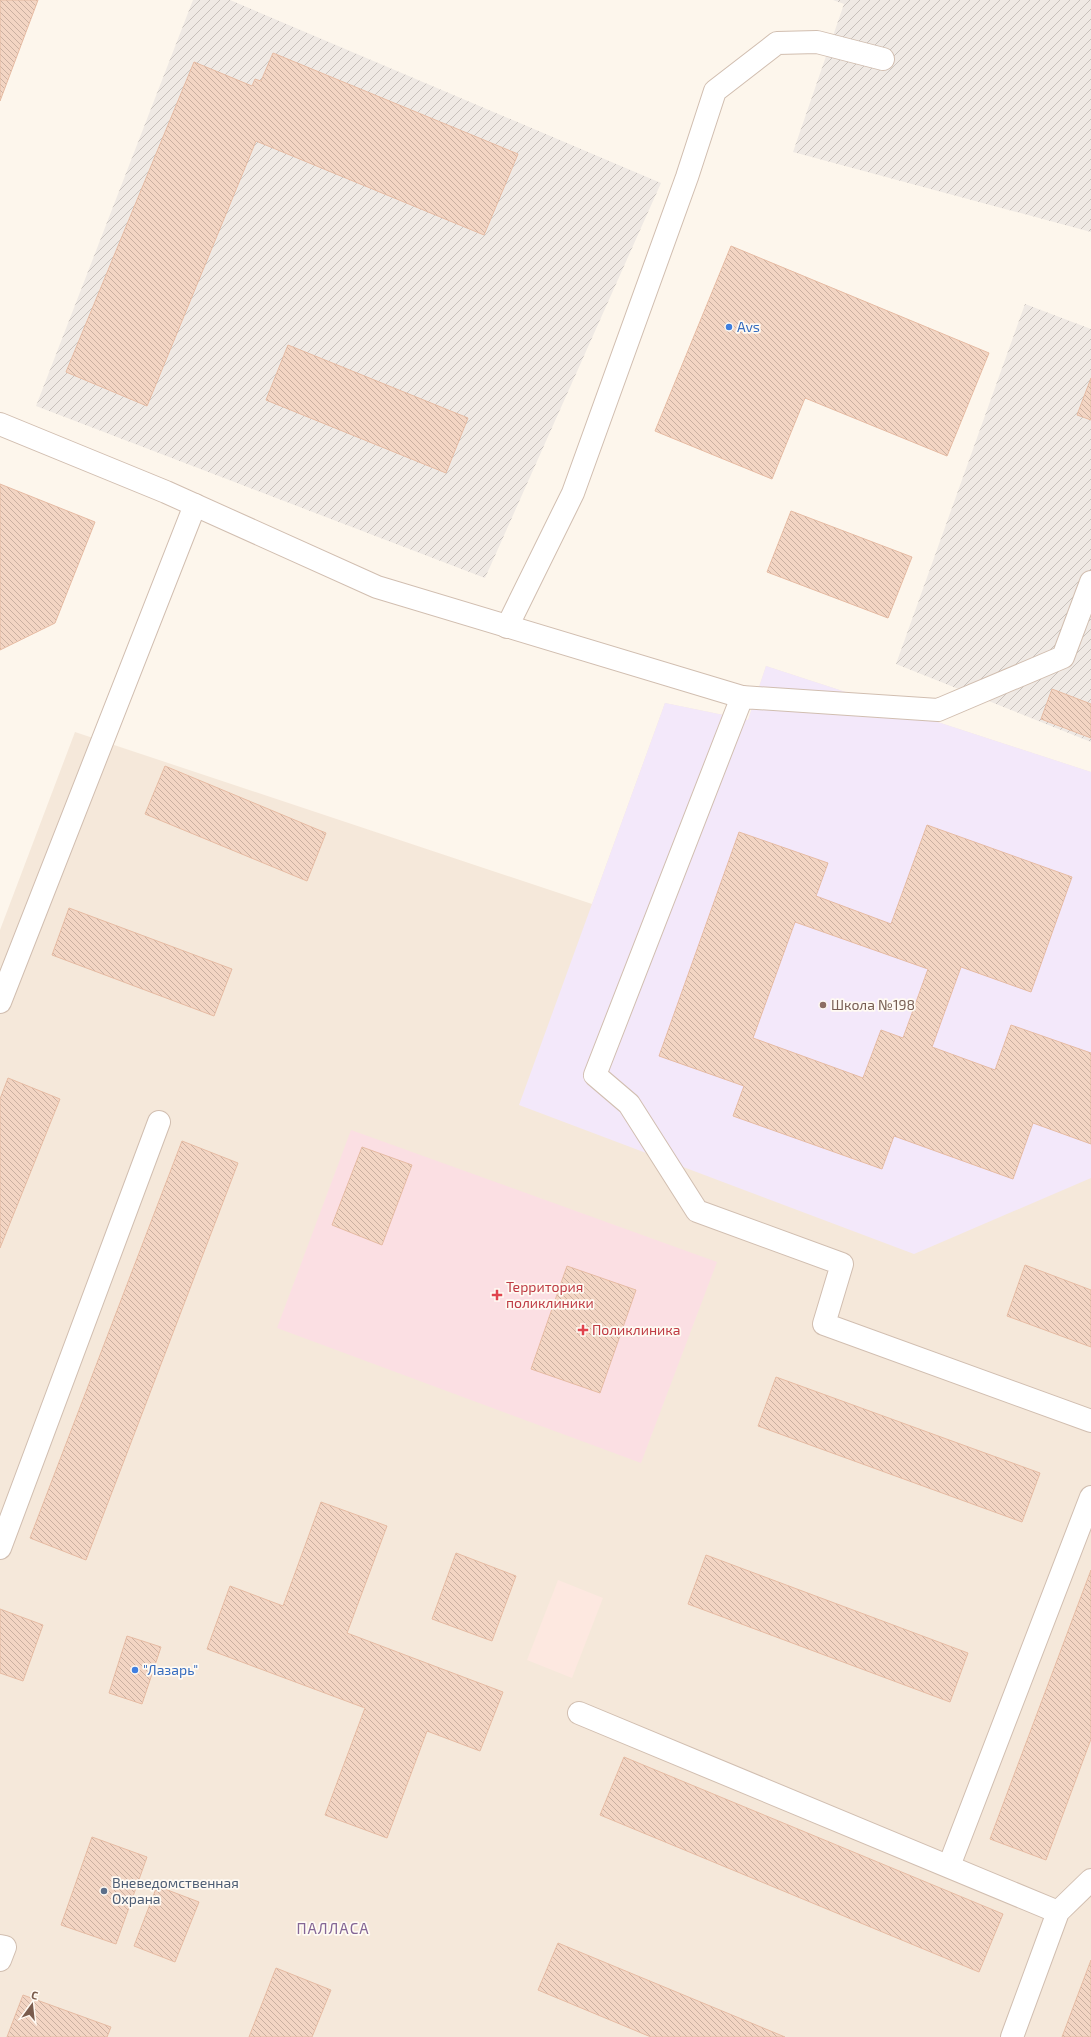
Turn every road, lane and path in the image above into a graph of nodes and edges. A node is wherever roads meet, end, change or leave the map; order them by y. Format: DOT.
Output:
graph roads {
  1 [pos="883,59"];
  2 [pos="0,424"];
  3 [pos="195,505"];
  4 [pos="1091,582"];
  5 [pos="507,627"];
  6 [pos="742,697"];
  7 [pos="0,1002"];
  8 [pos="158,1122"];
  9 [pos="1091,1421"];
  10 [pos="1091,1497"];
  11 [pos="0,1548"];
  12 [pos="579,1713"];
  13 [pos="949,1866"];
  14 [pos="1091,1880"];
  15 [pos="1058,1912"];
  16 [pos="0,1946"];
  17 [pos="0,1960"];
  18 [pos="1012,2037"];
  1 -- 5 [label="lane"];
  2 -- 3 [label="lane"];
  3 -- 5 [label="lane"];
  3 -- 7 [label="lane"];
  4 -- 6 [label="lane"];
  5 -- 6 [label="lane"];
  6 -- 9 [label="lane"];
  8 -- 11 [label="lane"];
  10 -- 13 [label="lane"];
  12 -- 13 [label="lane"];
  13 -- 15 [label="lane"];
  14 -- 15 [label="lane"];
  15 -- 18 [label="lane"];
  16 -- 17 [label="lane"];
}
